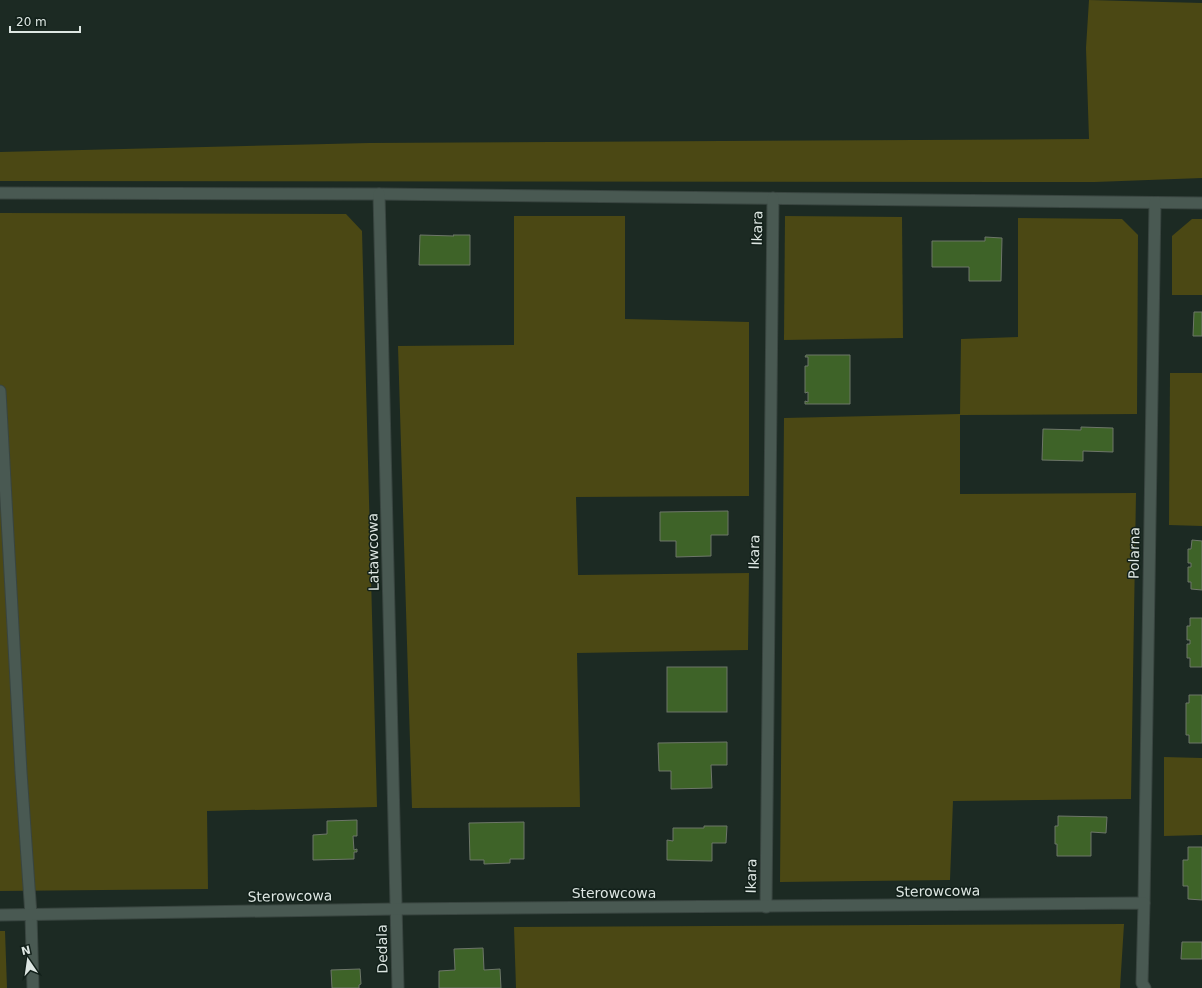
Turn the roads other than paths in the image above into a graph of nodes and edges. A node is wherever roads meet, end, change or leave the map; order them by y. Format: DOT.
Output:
graph roads {
  1 [pos="0,193"];
  2 [pos="379,194"];
  3 [pos="773,198"];
  4 [pos="1155,203"];
  5 [pos="1202,203"];
  6 [pos="0,390"];
  7 [pos="1144,903"];
  8 [pos="766,907"];
  9 [pos="396,909"];
  10 [pos="0,915"];
  11 [pos="31,915"];
  12 [pos="33,988"];
  13 [pos="398,988"];
  14 [pos="1145,988"];
  1 -- 2 [label="street"];
  2 -- 3 [label="street"];
  2 -- 9 [label="street, Latawcowa"];
  3 -- 4 [label="street"];
  3 -- 8 [label="street, Ikara"];
  4 -- 5 [label="street"];
  4 -- 7 [label="street, Polarna"];
  6 -- 11 [label="street"];
  7 -- 8 [label="street, Sterowcowa"];
  7 -- 14 [label="street"];
  8 -- 9 [label="street, Sterowcowa"];
  9 -- 11 [label="street, Sterowcowa"];
  9 -- 13 [label="street, Dedala"];
  10 -- 11 [label="street, Sterowcowa"];
  11 -- 12 [label="street"];
}
